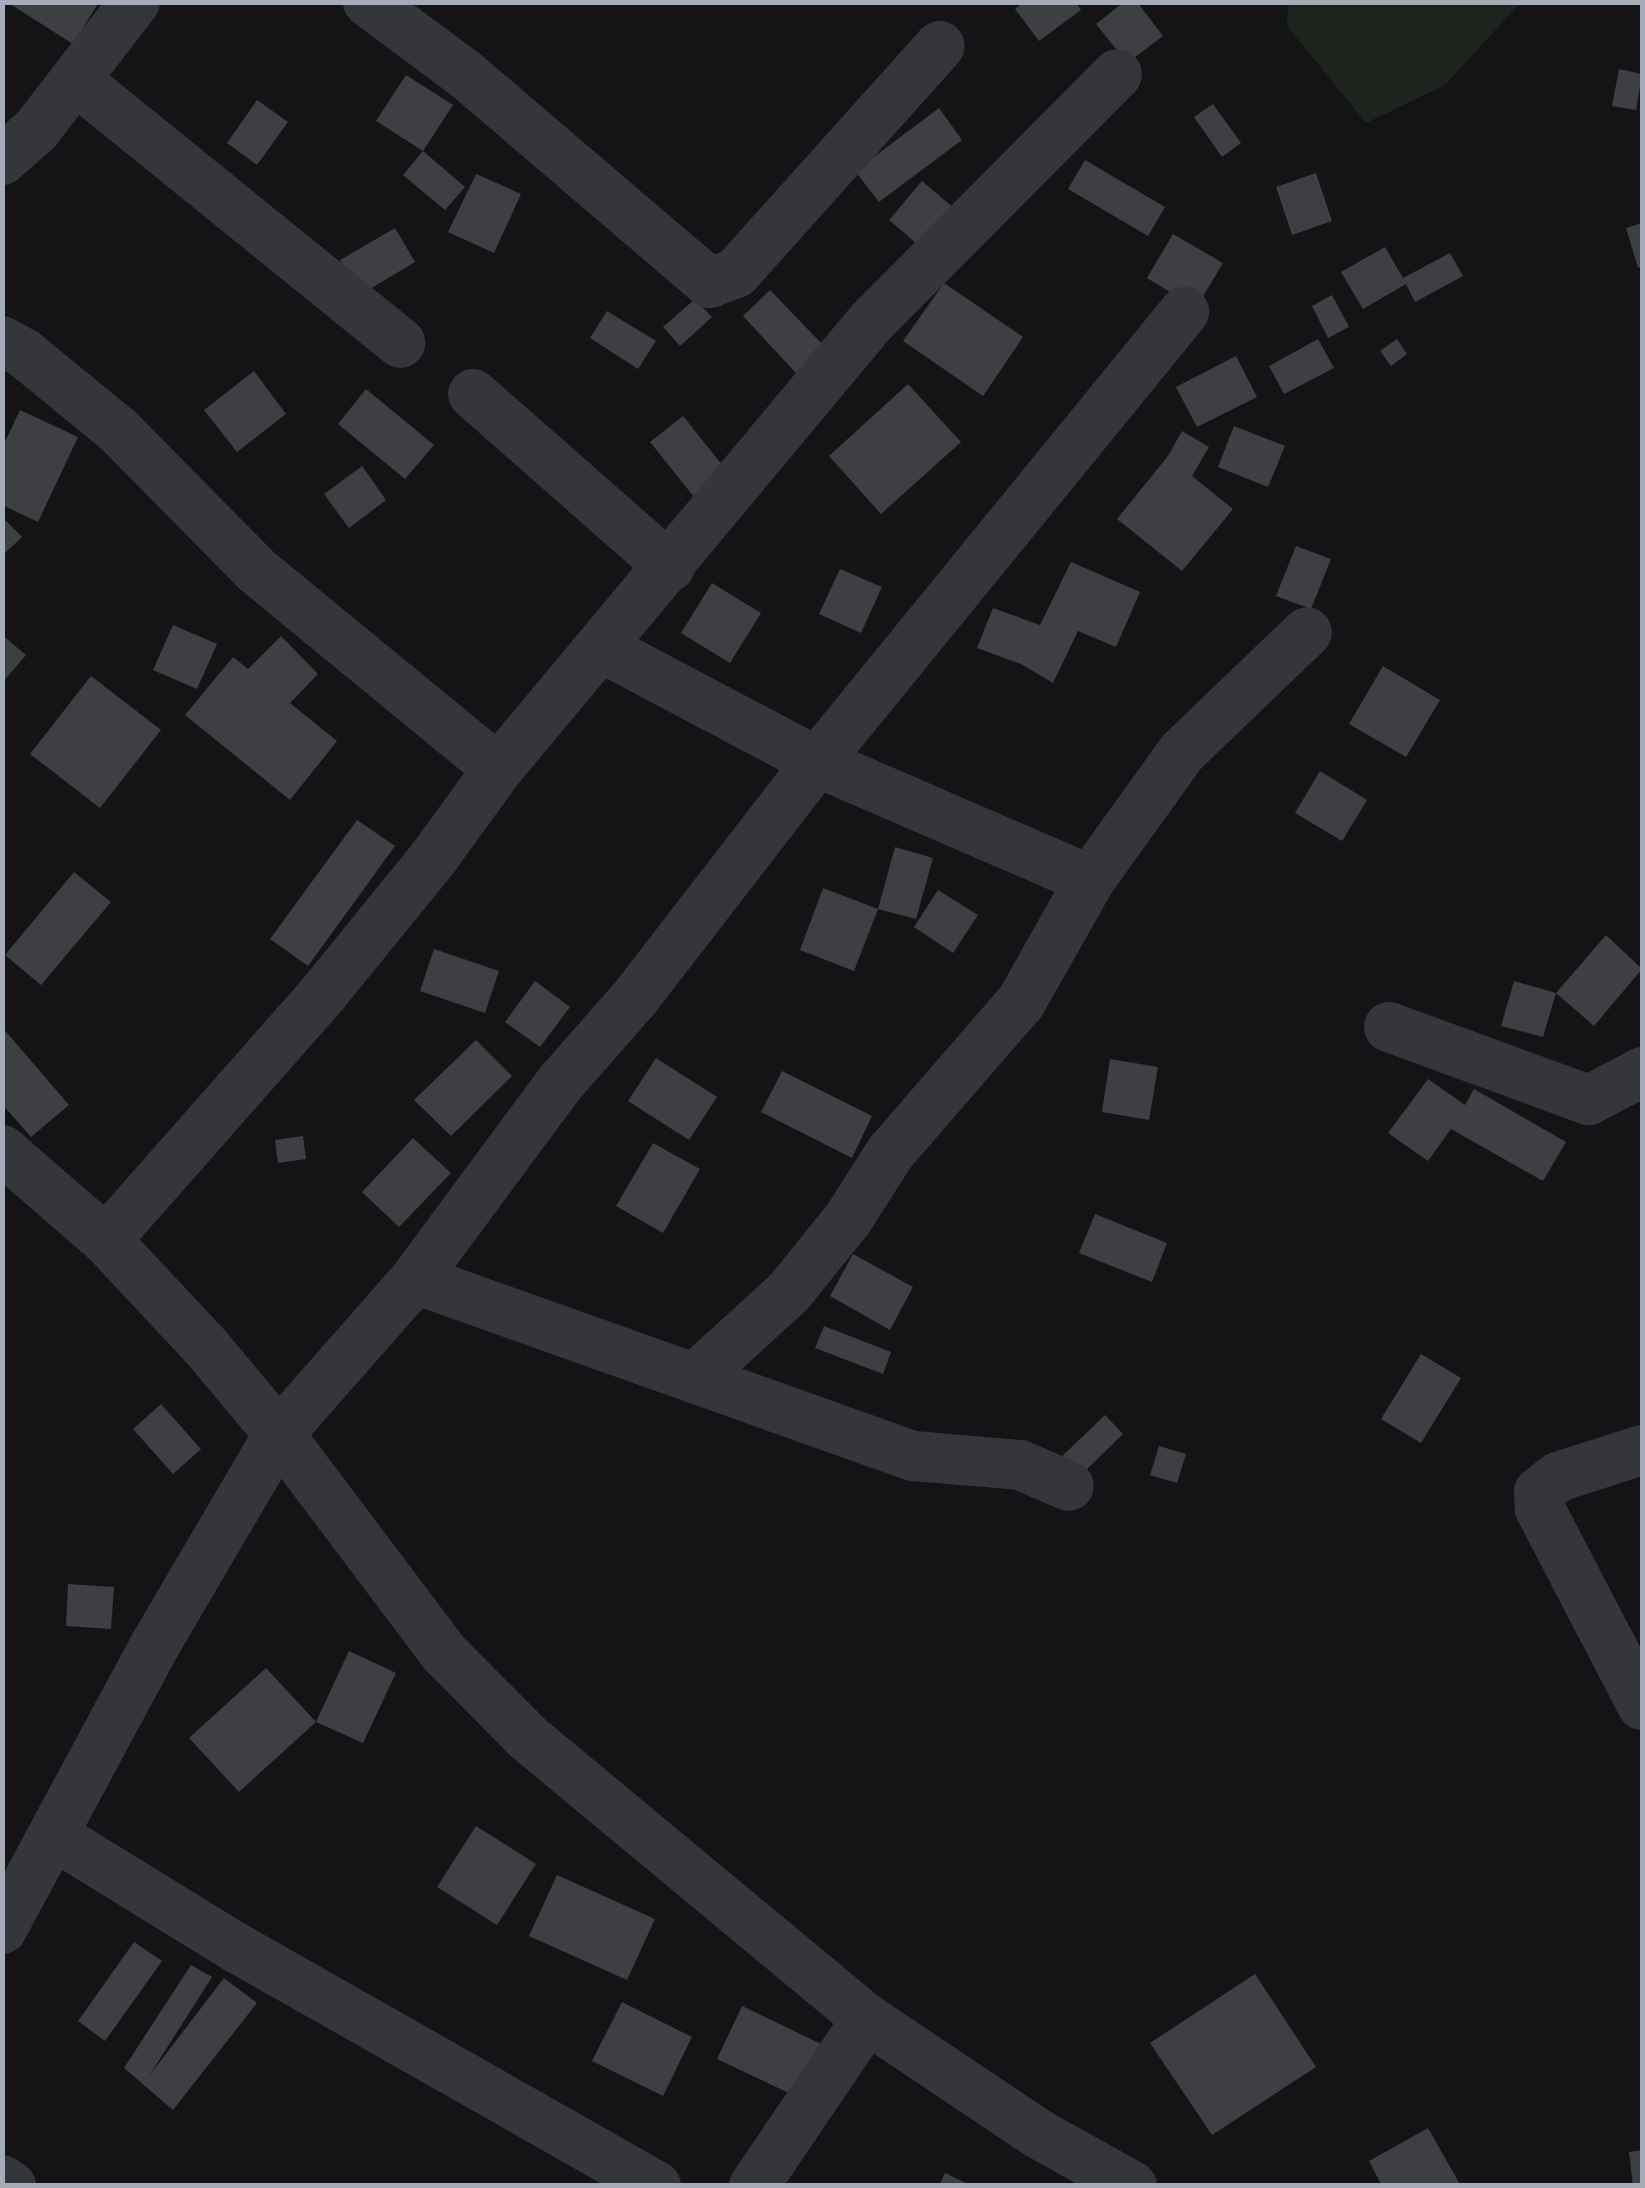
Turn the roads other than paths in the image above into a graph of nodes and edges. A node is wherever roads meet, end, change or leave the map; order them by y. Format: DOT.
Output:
graph roads {
  1 [pos="135,2"];
  2 [pos="368,2"];
  3 [pos="940,46"];
  4 [pos="1117,74"];
  5 [pos="77,80"];
  6 [pos="2,160"];
  7 [pos="1184,312"];
  8 [pos="2,341"];
  9 [pos="400,342"];
  10 [pos="473,394"];
  11 [pos="670,567"];
  12 [pos="1307,632"];
  13 [pos="602,648"];
  14 [pos="817,762"];
  15 [pos="498,769"];
  16 [pos="1090,880"];
  17 [pos="1389,1028"];
  18 [pos="1642,1072"];
  19 [pos="2,1150"];
  20 [pos="106,1240"];
  21 [pos="416,1279"];
  22 [pos="697,1376"];
  23 [pos="280,1434"];
  24 [pos="1642,1450"];
  25 [pos="1069,1486"];
  26 [pos="1642,1704"];
  27 [pos="53,1836"];
  28 [pos="2,1929"];
  29 [pos="868,2019"];
  30 [pos="2,2180"];
  31 [pos="11,2186"];
  32 [pos="656,2186"];
  33 [pos="754,2186"];
  34 [pos="1132,2186"];
  1 -- 5 [label="street"];
  2 -- 3 [label="street"];
  4 -- 11 [label="street"];
  5 -- 6 [label="street"];
  5 -- 9 [label="street"];
  7 -- 14 [label="street"];
  8 -- 15 [label="street"];
  10 -- 11 [label="street"];
  11 -- 13 [label="street"];
  12 -- 16 [label="street"];
  13 -- 14 [label="street"];
  13 -- 15 [label="street"];
  14 -- 16 [label="street"];
  14 -- 21 [label="street"];
  15 -- 20 [label="street"];
  16 -- 22 [label="street"];
  17 -- 18 [label="street"];
  19 -- 20 [label="street"];
  20 -- 23 [label="street"];
  21 -- 22 [label="street"];
  21 -- 23 [label="street"];
  22 -- 25 [label="street"];
  23 -- 27 [label="street"];
  23 -- 29 [label="street"];
  24 -- 26 [label="street"];
  27 -- 28 [label="street"];
  27 -- 32 [label="street"];
  29 -- 33 [label="street"];
  29 -- 34 [label="street"];
  30 -- 31 [label="street"];
}
